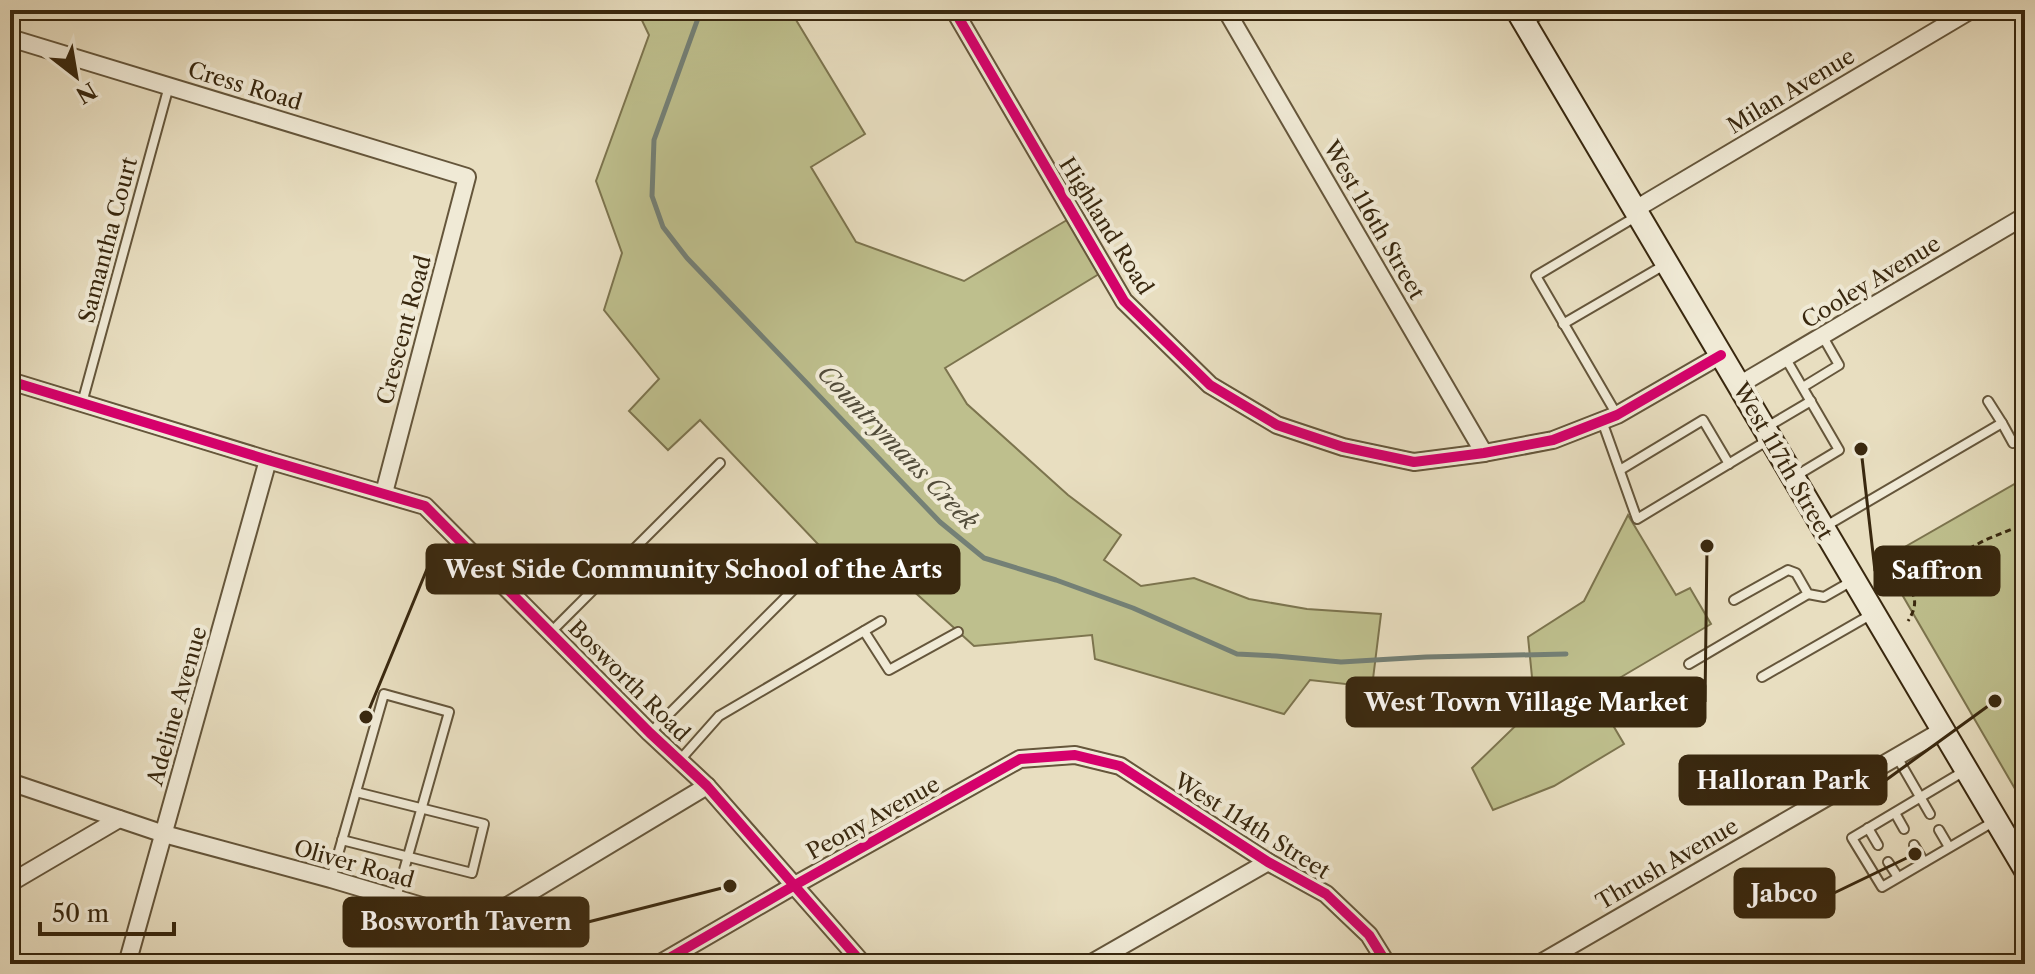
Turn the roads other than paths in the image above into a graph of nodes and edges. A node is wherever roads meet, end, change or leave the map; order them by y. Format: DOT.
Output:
graph roads {
  1 [pos="954,10"];
  2 [pos="1226,10"];
  3 [pos="1971,10"];
  4 [pos="1527,13"];
  5 [pos="10,38"];
  6 [pos="169,86"];
  7 [pos="467,177"];
  8 [pos="1636,212"];
  9 [pos="2025,216"];
  10 [pos="1666,264"];
  11 [pos="1563,324"];
  12 [pos="1823,337"];
  13 [pos="1721,355"];
  14 [pos="1786,359"];
  15 [pos="10,381"];
  16 [pos="1739,385"];
  17 [pos="1803,387"];
  18 [pos="1811,401"];
  19 [pos="1988,401"];
  20 [pos="82,403"];
  21 [pos="1610,418"];
  22 [pos="2002,423"];
  23 [pos="1767,434"];
  24 [pos="2013,443"];
  25 [pos="1484,453"];
  26 [pos="268,460"];
  27 [pos="720,463"];
  28 [pos="1729,464"];
  29 [pos="1620,470"];
  30 [pos="1793,478"];
  31 [pos="384,493"];
  32 [pos="1822,529"];
  33 [pos="1853,580"];
  34 [pos="801,582"];
  35 [pos="1808,594"];
  36 [pos="1734,600"];
  37 [pos="1873,613"];
  38 [pos="881,621"];
  39 [pos="864,631"];
  40 [pos="551,632"];
  41 [pos="958,632"];
  42 [pos="1689,664"];
  43 [pos="1762,677"];
  44 [pos="1943,730"];
  45 [pos="650,733"];
  46 [pos="1897,757"];
  47 [pos="680,760"];
  48 [pos="1120,766"];
  49 [pos="1967,770"];
  50 [pos="10,782"];
  51 [pos="707,786"];
  52 [pos="356,792"];
  53 [pos="1921,797"];
  54 [pos="421,808"];
  55 [pos="1895,813"];
  56 [pos="1930,814"];
  57 [pos="119,819"];
  58 [pos="1996,820"];
  59 [pos="1868,828"];
  60 [pos="1904,829"];
  61 [pos="1939,830"];
  62 [pos="164,834"];
  63 [pos="342,840"];
  64 [pos="1878,845"];
  65 [pos="1914,845"];
  66 [pos="1949,847"];
  67 [pos="408,857"];
  68 [pos="1268,862"];
  69 [pos="1888,862"];
  70 [pos="1924,862"];
  71 [pos="2025,869"];
  72 [pos="1898,877"];
  73 [pos="331,879"];
  74 [pos="10,883"];
  75 [pos="795,885"];
  76 [pos="396,898"];
  77 [pos="127,964"];
  78 [pos="659,964"];
  79 [pos="863,964"];
  80 [pos="1090,964"];
  81 [pos="1387,964"];
  82 [pos="1539,964"];
  1 -- 25 [label="street, Highland Road"];
  2 -- 25 [label="street, West 116th Street"];
  3 -- 8 [label="street, Milan Avenue"];
  4 -- 8 [label="main road, West 117th Street"];
  5 -- 6 [label="street, Cress Road"];
  6 -- 7 [label="street, Cress Road"];
  6 -- 20 [label="lane, Samantha Court"];
  7 -- 31 [label="street, Crescent Road"];
  8 -- 10 [label="main road, West 117th Street"];
  8 -- 11 [label="lane"];
  9 -- 12 [label="street, Cooley Avenue"];
  10 -- 11 [label="lane"];
  10 -- 13 [label="main road, West 117th Street"];
  11 -- 21 [label="lane"];
  12 -- 14 [label="street, Cooley Avenue"];
  12 -- 17 [label="lane"];
  13 -- 16 [label="main road, West 117th Street"];
  13 -- 21 [label="street, Highland Road"];
  14 -- 16 [label="street, Cooley Avenue"];
  14 -- 17 [label="lane"];
  15 -- 20 [label="street, Bosworth Road"];
  16 -- 23 [label="main road, West 117th Street"];
  17 -- 18 [label="lane"];
  18 -- 23 [label="lane"];
  18 -- 30 [label="lane"];
  19 -- 22 [label="lane"];
  20 -- 26 [label="street, Bosworth Road"];
  21 -- 25 [label="street, Highland Road"];
  21 -- 29 [label="lane"];
  22 -- 24 [label="lane"];
  22 -- 32 [label="lane"];
  23 -- 28 [label="lane"];
  23 -- 30 [label="main road, West 117th Street"];
  26 -- 31 [label="street, Bosworth Road"];
  26 -- 62 [label="street, Adeline Avenue"];
  27 -- 40 [label="lane"];
  28 -- 29 [label="lane"];
  28 -- 29 [label="lane"];
  30 -- 32 [label="main road, West 117th Street"];
  31 -- 40 [label="street, Bosworth Road"];
  32 -- 33 [label="main road, West 117th Street"];
  33 -- 35 [label="lane"];
  33 -- 37 [label="main road, West 117th Street"];
  34 -- 45 [label="lane"];
  35 -- 36 [label="lane"];
  35 -- 42 [label="lane"];
  37 -- 43 [label="lane"];
  37 -- 44 [label="main road, West 117th Street"];
  38 -- 39 [label="lane"];
  39 -- 41 [label="lane"];
  39 -- 47 [label="lane"];
  40 -- 45 [label="street, Bosworth Road"];
  44 -- 46 [label="street, Thrush Avenue"];
  44 -- 49 [label="main road, West 117th Street"];
  45 -- 47 [label="street, Bosworth Road"];
  46 -- 53 [label="lane"];
  46 -- 82 [label="street, Thrush Avenue"];
  47 -- 51 [label="street, Bosworth Road"];
  48 -- 68 [label="street, West 114th Street"];
  48 -- 75 [label="street, Peony Avenue"];
  49 -- 53 [label="lane"];
  49 -- 58 [label="main road, West 117th Street"];
  50 -- 57 [label="street, Oliver Road"];
  51 -- 75 [label="street, Bosworth Road"];
  51 -- 76 [label="street, Oliver Road"];
  52 -- 54 [label="lane"];
  52 -- 54 [label="lane"];
  52 -- 63 [label="lane"];
  53 -- 55 [label="lane"];
  53 -- 56 [label="lane"];
  54 -- 67 [label="lane"];
  54 -- 67 [label="lane"];
  55 -- 59 [label="lane"];
  55 -- 60 [label="lane"];
  57 -- 62 [label="street, Oliver Road"];
  57 -- 74 [label="street"];
  58 -- 66 [label="lane"];
  58 -- 71 [label="main road, West 117th Street"];
  59 -- 64 [label="lane"];
  59 -- 72 [label="lane"];
  61 -- 66 [label="lane"];
  62 -- 73 [label="street, Oliver Road"];
  62 -- 77 [label="street, Adeline Avenue"];
  63 -- 67 [label="lane"];
  63 -- 73 [label="lane"];
  65 -- 70 [label="lane"];
  66 -- 70 [label="lane"];
  67 -- 76 [label="lane"];
  68 -- 80 [label="street"];
  68 -- 81 [label="street, West 114th Street"];
  69 -- 72 [label="lane"];
  70 -- 72 [label="lane"];
  73 -- 76 [label="street, Oliver Road"];
  75 -- 78 [label="street, Peony Avenue"];
  75 -- 79 [label="street, Bosworth Road"];
}
